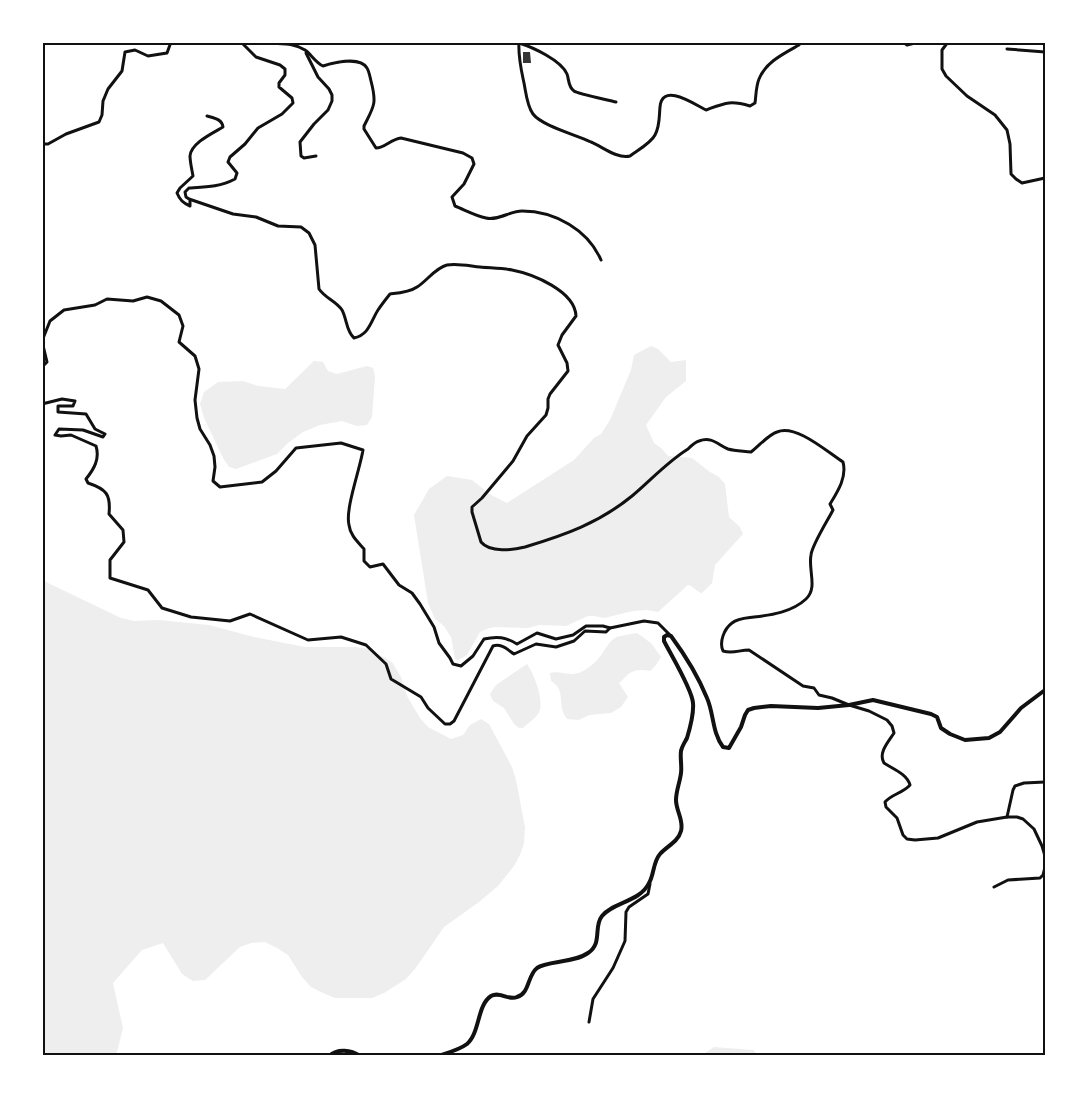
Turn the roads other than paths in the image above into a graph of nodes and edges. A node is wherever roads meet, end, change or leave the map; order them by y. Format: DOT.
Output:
graph roads {
  1 [pos="171,42"];
  2 [pos="241,42"];
  3 [pos="262,42"];
  4 [pos="801,42"];
  5 [pos="903,42"];
  6 [pos="918,42"];
  7 [pos="948,42"];
  8 [pos="519,43"];
  9 [pos="304,49"];
  10 [pos="1007,49"];
  11 [pos="1045,52"];
  12 [pos="616,102"];
  13 [pos="207,116"];
  14 [pos="42,144"];
  15 [pos="316,156"];
  16 [pos="1045,178"];
  17 [pos="189,199"];
  18 [pos="601,260"];
  19 [pos="42,341"];
  20 [pos="42,366"];
  21 [pos="42,404"];
  22 [pos="610,628"];
  23 [pos="671,636"];
  24 [pos="1045,690"];
  25 [pos="849,705"];
  26 [pos="1045,782"];
  27 [pos="1007,817"];
  28 [pos="1045,856"];
  29 [pos="1045,867"];
  30 [pos="650,883"];
  31 [pos="994,887"];
  32 [pos="589,1022"];
  33 [pos="329,1056"];
  34 [pos="360,1056"];
  35 [pos="438,1056"];
  1 -- 14 [label="street"];
  2 -- 17 [label="street"];
  3 -- 9 [label="street"];
  4 -- 8 [label="street"];
  5 -- 6 [label="street"];
  7 -- 16 [label="street"];
  8 -- 12 [label="street"];
  9 -- 15 [label="street"];
  9 -- 18 [label="street"];
  10 -- 11 [label="street"];
  13 -- 17 [label="street"];
  17 -- 25 [label="street"];
  19 -- 20 [label="street"];
  19 -- 22 [label="street"];
  21 -- 22 [label="street"];
  22 -- 23 [label="street"];
  23 -- 25 [label="street"];
  23 -- 30 [label="street"];
  24 -- 25 [label="street"];
  25 -- 27 [label="street"];
  26 -- 27 [label="street"];
  27 -- 28 [label="street"];
  29 -- 31 [label="street"];
  30 -- 32 [label="street"];
  30 -- 35 [label="street"];
  33 -- 34 [label="street"];
}
